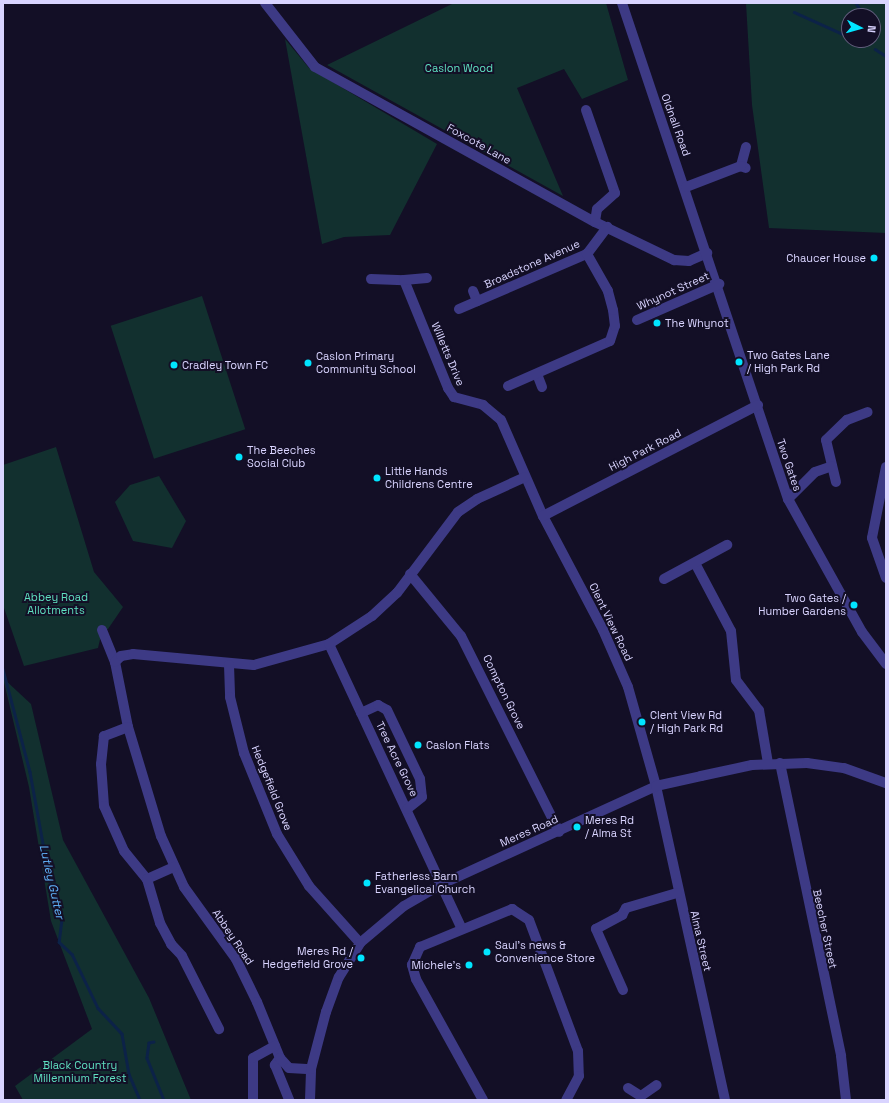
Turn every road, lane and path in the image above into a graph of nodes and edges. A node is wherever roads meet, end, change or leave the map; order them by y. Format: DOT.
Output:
graph roads {
  1 [pos="265,3"];
  2 [pos="622,3"];
  3 [pos="586,110"];
  4 [pos="746,147"];
  5 [pos="686,187"];
  6 [pos="595,222"];
  7 [pos="607,227"];
  8 [pos="587,254"];
  9 [pos="708,254"];
  10 [pos="427,278"];
  11 [pos="371,279"];
  12 [pos="404,280"];
  13 [pos="719,284"];
  14 [pos="473,291"];
  15 [pos="477,301"];
  16 [pos="459,309"];
  17 [pos="637,320"];
  18 [pos="537,374"];
  19 [pos="508,386"];
  20 [pos="542,387"];
  21 [pos="758,406"];
  22 [pos="868,412"];
  23 [pos="832,466"];
  24 [pos="886,467"];
  25 [pos="525,477"];
  26 [pos="836,482"];
  27 [pos="788,499"];
  28 [pos="543,516"];
  29 [pos="727,545"];
  30 [pos="695,563"];
  31 [pos="410,574"];
  32 [pos="886,578"];
  33 [pos="664,579"];
  34 [pos="102,630"];
  35 [pos="329,644"];
  36 [pos="115,662"];
  37 [pos="886,664"];
  38 [pos="229,665"];
  39 [pos="362,713"];
  40 [pos="128,727"];
  41 [pos="768,763"];
  42 [pos="780,763"];
  43 [pos="886,783"];
  44 [pos="656,786"];
  45 [pos="407,809"];
  46 [pos="559,832"];
  47 [pos="174,867"];
  48 [pos="147,878"];
  49 [pos="442,884"];
  50 [pos="677,893"];
  51 [pos="461,927"];
  52 [pos="360,943"];
  53 [pos="623,990"];
  54 [pos="219,1029"];
  55 [pos="275,1046"];
  56 [pos="280,1058"];
  57 [pos="311,1069"];
  58 [pos="657,1085"];
  59 [pos="628,1088"];
  60 [pos="642,1098"];
  61 [pos="253,1100"];
  62 [pos="289,1100"];
  63 [pos="310,1100"];
  64 [pos="483,1100"];
  65 [pos="566,1100"];
  66 [pos="725,1100"];
  67 [pos="846,1100"];
  1 -- 6 [label="street, Foxcote Lane"];
  2 -- 5 [label="street, Oldnall Road"];
  3 -- 6 [label="street"];
  4 -- 5 [label="street"];
  5 -- 9 [label="street, Oldnall Road"];
  6 -- 7 [label="street, Foxcote Lane"];
  7 -- 8 [label="street, Broadstone Avenue"];
  7 -- 9 [label="street, Foxcote Lane"];
  8 -- 15 [label="street, Broadstone Avenue"];
  8 -- 18 [label="street"];
  9 -- 13 [label="street, Two Gates"];
  10 -- 12 [label="street"];
  11 -- 12 [label="street"];
  12 -- 25 [label="street, Willetts Drive"];
  13 -- 17 [label="street, Whynot Street"];
  13 -- 21 [label="street, Two Gates"];
  14 -- 15 [label="street, Broadstone Avenue"];
  15 -- 16 [label="street, Broadstone Avenue"];
  18 -- 19 [label="street"];
  18 -- 20 [label="street"];
  21 -- 27 [label="street, Two Gates"];
  21 -- 28 [label="street, High Park Road"];
  22 -- 23 [label="street"];
  23 -- 26 [label="street"];
  23 -- 27 [label="street"];
  24 -- 32 [label="street"];
  25 -- 28 [label="street, Clent View Road"];
  25 -- 31 [label="street"];
  27 -- 37 [label="street, Two Gates"];
  28 -- 44 [label="street, Clent View Road"];
  29 -- 30 [label="street"];
  30 -- 33 [label="street"];
  30 -- 41 [label="street"];
  31 -- 35 [label="street"];
  31 -- 46 [label="street, Compton Grove"];
  34 -- 36 [label="street, Abbey Road"];
  35 -- 38 [label="street"];
  35 -- 39 [label="street, Tree Acre Grove"];
  36 -- 38 [label="street"];
  36 -- 40 [label="street, Abbey Road"];
  38 -- 52 [label="street, Hedgefield Grove"];
  39 -- 45 [label="street, Tree Acre Grove"];
  39 -- 45 [label="street"];
  40 -- 47 [label="street, Abbey Road"];
  40 -- 48 [label="street"];
  41 -- 42 [label="street, Meres Road"];
  41 -- 44 [label="street, Meres Road"];
  42 -- 43 [label="street, Meres Road"];
  42 -- 67 [label="street, Beecher Street"];
  44 -- 46 [label="street, Meres Road"];
  44 -- 50 [label="street, Alma Street"];
  45 -- 49 [label="street, Tree Acre Grove"];
  46 -- 49 [label="street, Meres Road"];
  47 -- 48 [label="street"];
  47 -- 55 [label="street, Abbey Road"];
  48 -- 54 [label="street"];
  49 -- 51 [label="street, Tree Acre Grove"];
  49 -- 52 [label="street, Meres Road"];
  50 -- 53 [label="street"];
  50 -- 66 [label="street, Alma Street"];
  51 -- 64 [label="street"];
  51 -- 65 [label="street"];
  52 -- 57 [label="street, Meres Road"];
  55 -- 56 [label="street, Abbey Road"];
  55 -- 61 [label="street"];
  56 -- 57 [label="street"];
  56 -- 62 [label="street, Abbey Road"];
  57 -- 63 [label="street, Meres Road"];
  58 -- 60 [label="street"];
  59 -- 60 [label="street"];
}
